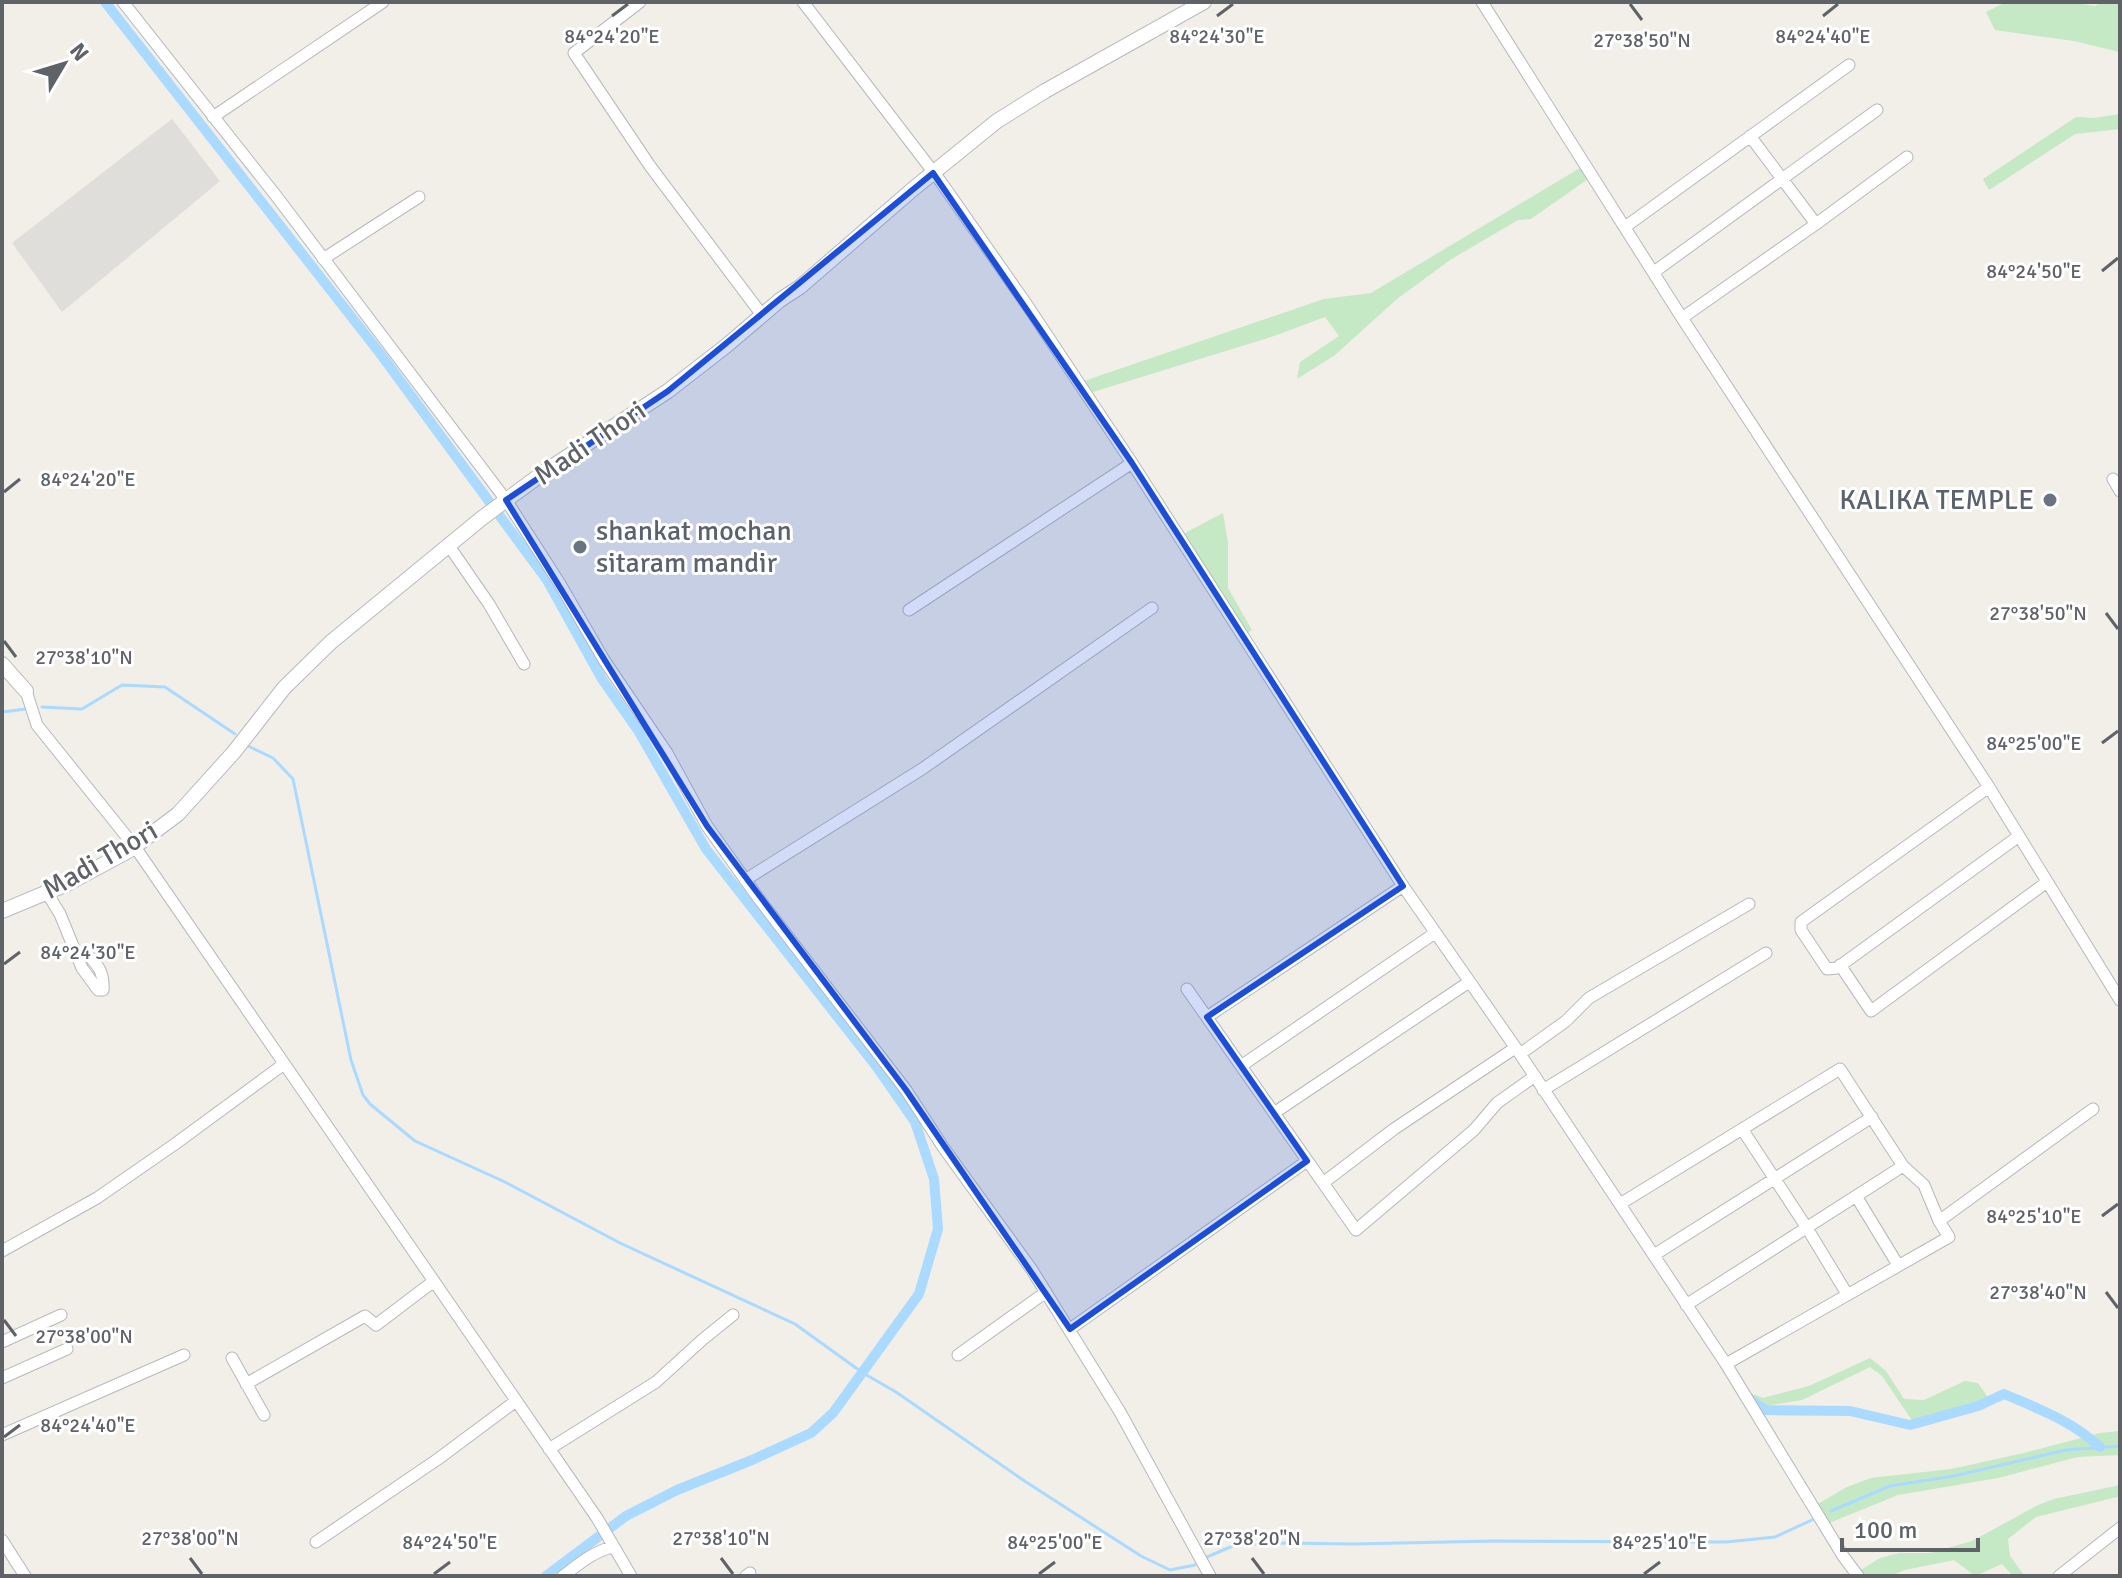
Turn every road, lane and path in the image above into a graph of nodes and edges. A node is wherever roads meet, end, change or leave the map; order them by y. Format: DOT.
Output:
graph roads {
  1 [pos="123,2"];
  2 [pos="383,2"];
  3 [pos="640,2"];
  4 [pos="1204,2"];
  5 [pos="1482,2"];
  6 [pos="806,3"];
  7 [pos="1849,65"];
  8 [pos="1877,110"];
  9 [pos="213,117"];
  10 [pos="1750,136"];
  11 [pos="1907,157"];
  12 [pos="933,173"];
  13 [pos="1783,179"];
  14 [pos="419,197"];
  15 [pos="1816,224"];
  16 [pos="1625,227"];
  17 [pos="323,259"];
  18 [pos="1654,272"];
  19 [pos="762,315"];
  20 [pos="1682,318"];
  21 [pos="1132,463"];
  22 [pos="2113,479"];
  23 [pos="2120,491"];
  24 [pos="503,503"];
  25 [pos="449,546"];
  26 [pos="1152,608"];
  27 [pos="909,610"];
  28 [pos="2,664"];
  29 [pos="524,664"];
  30 [pos="26,691"];
  31 [pos="1989,787"];
  32 [pos="2019,836"];
  33 [pos="135,847"];
  34 [pos="745,880"];
  35 [pos="2047,882"];
  36 [pos="1403,886"];
  37 [pos="47,893"];
  38 [pos="1749,904"];
  39 [pos="2,911"];
  40 [pos="1435,933"];
  41 [pos="1766,953"];
  42 [pos="87,954"];
  43 [pos="1840,965"];
  44 [pos="1469,982"];
  45 [pos="1187,989"];
  46 [pos="2120,1000"];
  47 [pos="1207,1017"];
  48 [pos="1518,1051"];
  49 [pos="284,1064"];
  50 [pos="1241,1066"];
  51 [pos="1535,1076"];
  52 [pos="1543,1090"];
  53 [pos="2093,1109"];
  54 [pos="1274,1113"];
  55 [pos="1872,1117"];
  56 [pos="1742,1129"];
  57 [pos="1307,1161"];
  58 [pos="1903,1166"];
  59 [pos="1774,1179"];
  60 [pos="1323,1183"];
  61 [pos="1856,1196"];
  62 [pos="1620,1204"];
  63 [pos="1939,1221"];
  64 [pos="1807,1228"];
  65 [pos="2,1251"];
  66 [pos="1654,1255"];
  67 [pos="1898,1265"];
  68 [pos="434,1281"];
  69 [pos="1046,1292"];
  70 [pos="1847,1294"];
  71 [pos="1686,1305"];
  72 [pos="61,1315"];
  73 [pos="733,1315"];
  74 [pos="1070,1329"];
  75 [pos="2,1342"];
  76 [pos="67,1349"];
  77 [pos="184,1355"];
  78 [pos="958,1355"];
  79 [pos="232,1358"];
  80 [pos="1726,1364"];
  81 [pos="2,1378"];
  82 [pos="246,1384"];
  83 [pos="516,1401"];
  84 [pos="264,1415"];
  85 [pos="2,1435"];
  86 [pos="549,1449"];
  87 [pos="2120,1528"];
  88 [pos="2,1540"];
  89 [pos="316,1542"];
  90 [pos="612,1545"];
  91 [pos="25,1576"];
  92 [pos="563,1576"];
  93 [pos="631,1576"];
  94 [pos="1210,1576"];
  95 [pos="1858,1576"];
  96 [pos="2059,1576"];
  1 -- 9 [label="street"];
  2 -- 9 [label="street"];
  3 -- 19 [label="street"];
  4 -- 12 [label="main road, Madi Thori"];
  5 -- 16 [label="street"];
  6 -- 12 [label="street"];
  7 -- 10 [label="street"];
  8 -- 13 [label="street"];
  9 -- 17 [label="street"];
  10 -- 13 [label="street"];
  10 -- 16 [label="street"];
  11 -- 15 [label="street"];
  12 -- 19 [label="main road, Madi Thori"];
  12 -- 21 [label="street"];
  13 -- 15 [label="street"];
  13 -- 18 [label="street"];
  14 -- 17 [label="street"];
  15 -- 20 [label="street"];
  16 -- 18 [label="street"];
  17 -- 24 [label="street"];
  18 -- 20 [label="street"];
  19 -- 24 [label="main road, Madi Thori"];
  20 -- 31 [label="street"];
  21 -- 27 [label="street"];
  21 -- 36 [label="street"];
  22 -- 23 [label="street"];
  24 -- 25 [label="main road, Madi Thori"];
  24 -- 34 [label="street"];
  25 -- 29 [label="street"];
  25 -- 33 [label="main road, Madi Thori"];
  26 -- 34 [label="street"];
  28 -- 30 [label="main road"];
  30 -- 33 [label="street"];
  31 -- 32 [label="street"];
  31 -- 43 [label="street"];
  32 -- 35 [label="street"];
  32 -- 43 [label="street"];
  33 -- 37 [label="main road, Madi Thori"];
  33 -- 49 [label="street"];
  34 -- 69 [label="street"];
  35 -- 43 [label="street"];
  35 -- 46 [label="street"];
  36 -- 40 [label="street"];
  36 -- 47 [label="street"];
  37 -- 39 [label="main road, Madi Thori"];
  37 -- 42 [label="street"];
  38 -- 48 [label="street"];
  40 -- 44 [label="street"];
  40 -- 50 [label="street"];
  41 -- 52 [label="street"];
  44 -- 48 [label="street"];
  44 -- 54 [label="street"];
  45 -- 47 [label="street"];
  47 -- 50 [label="street"];
  48 -- 51 [label="street"];
  48 -- 60 [label="street"];
  49 -- 65 [label="street"];
  49 -- 68 [label="street"];
  50 -- 54 [label="street"];
  51 -- 52 [label="street"];
  51 -- 60 [label="street"];
  52 -- 62 [label="street"];
  53 -- 63 [label="street"];
  54 -- 57 [label="street"];
  55 -- 56 [label="street"];
  55 -- 58 [label="street"];
  55 -- 59 [label="street"];
  56 -- 59 [label="street"];
  56 -- 62 [label="street"];
  57 -- 60 [label="street"];
  57 -- 74 [label="street"];
  58 -- 61 [label="street"];
  58 -- 63 [label="street"];
  59 -- 64 [label="street"];
  59 -- 66 [label="street"];
  61 -- 64 [label="street"];
  61 -- 67 [label="street"];
  62 -- 66 [label="street"];
  63 -- 67 [label="street"];
  64 -- 70 [label="street"];
  64 -- 71 [label="street"];
  66 -- 71 [label="street"];
  67 -- 70 [label="street"];
  68 -- 82 [label="street"];
  68 -- 83 [label="street"];
  69 -- 74 [label="street"];
  69 -- 78 [label="street"];
  70 -- 80 [label="street"];
  71 -- 80 [label="street"];
  72 -- 75 [label="street"];
  73 -- 86 [label="street"];
  74 -- 94 [label="street"];
  76 -- 81 [label="street"];
  77 -- 85 [label="street"];
  79 -- 82 [label="street"];
  80 -- 95 [label="street"];
  82 -- 84 [label="street"];
  83 -- 86 [label="street"];
  83 -- 89 [label="street"];
  86 -- 90 [label="street"];
  87 -- 96 [label="street"];
  88 -- 91 [label="street"];
  90 -- 92 [label="street"];
  90 -- 93 [label="street"];
}
